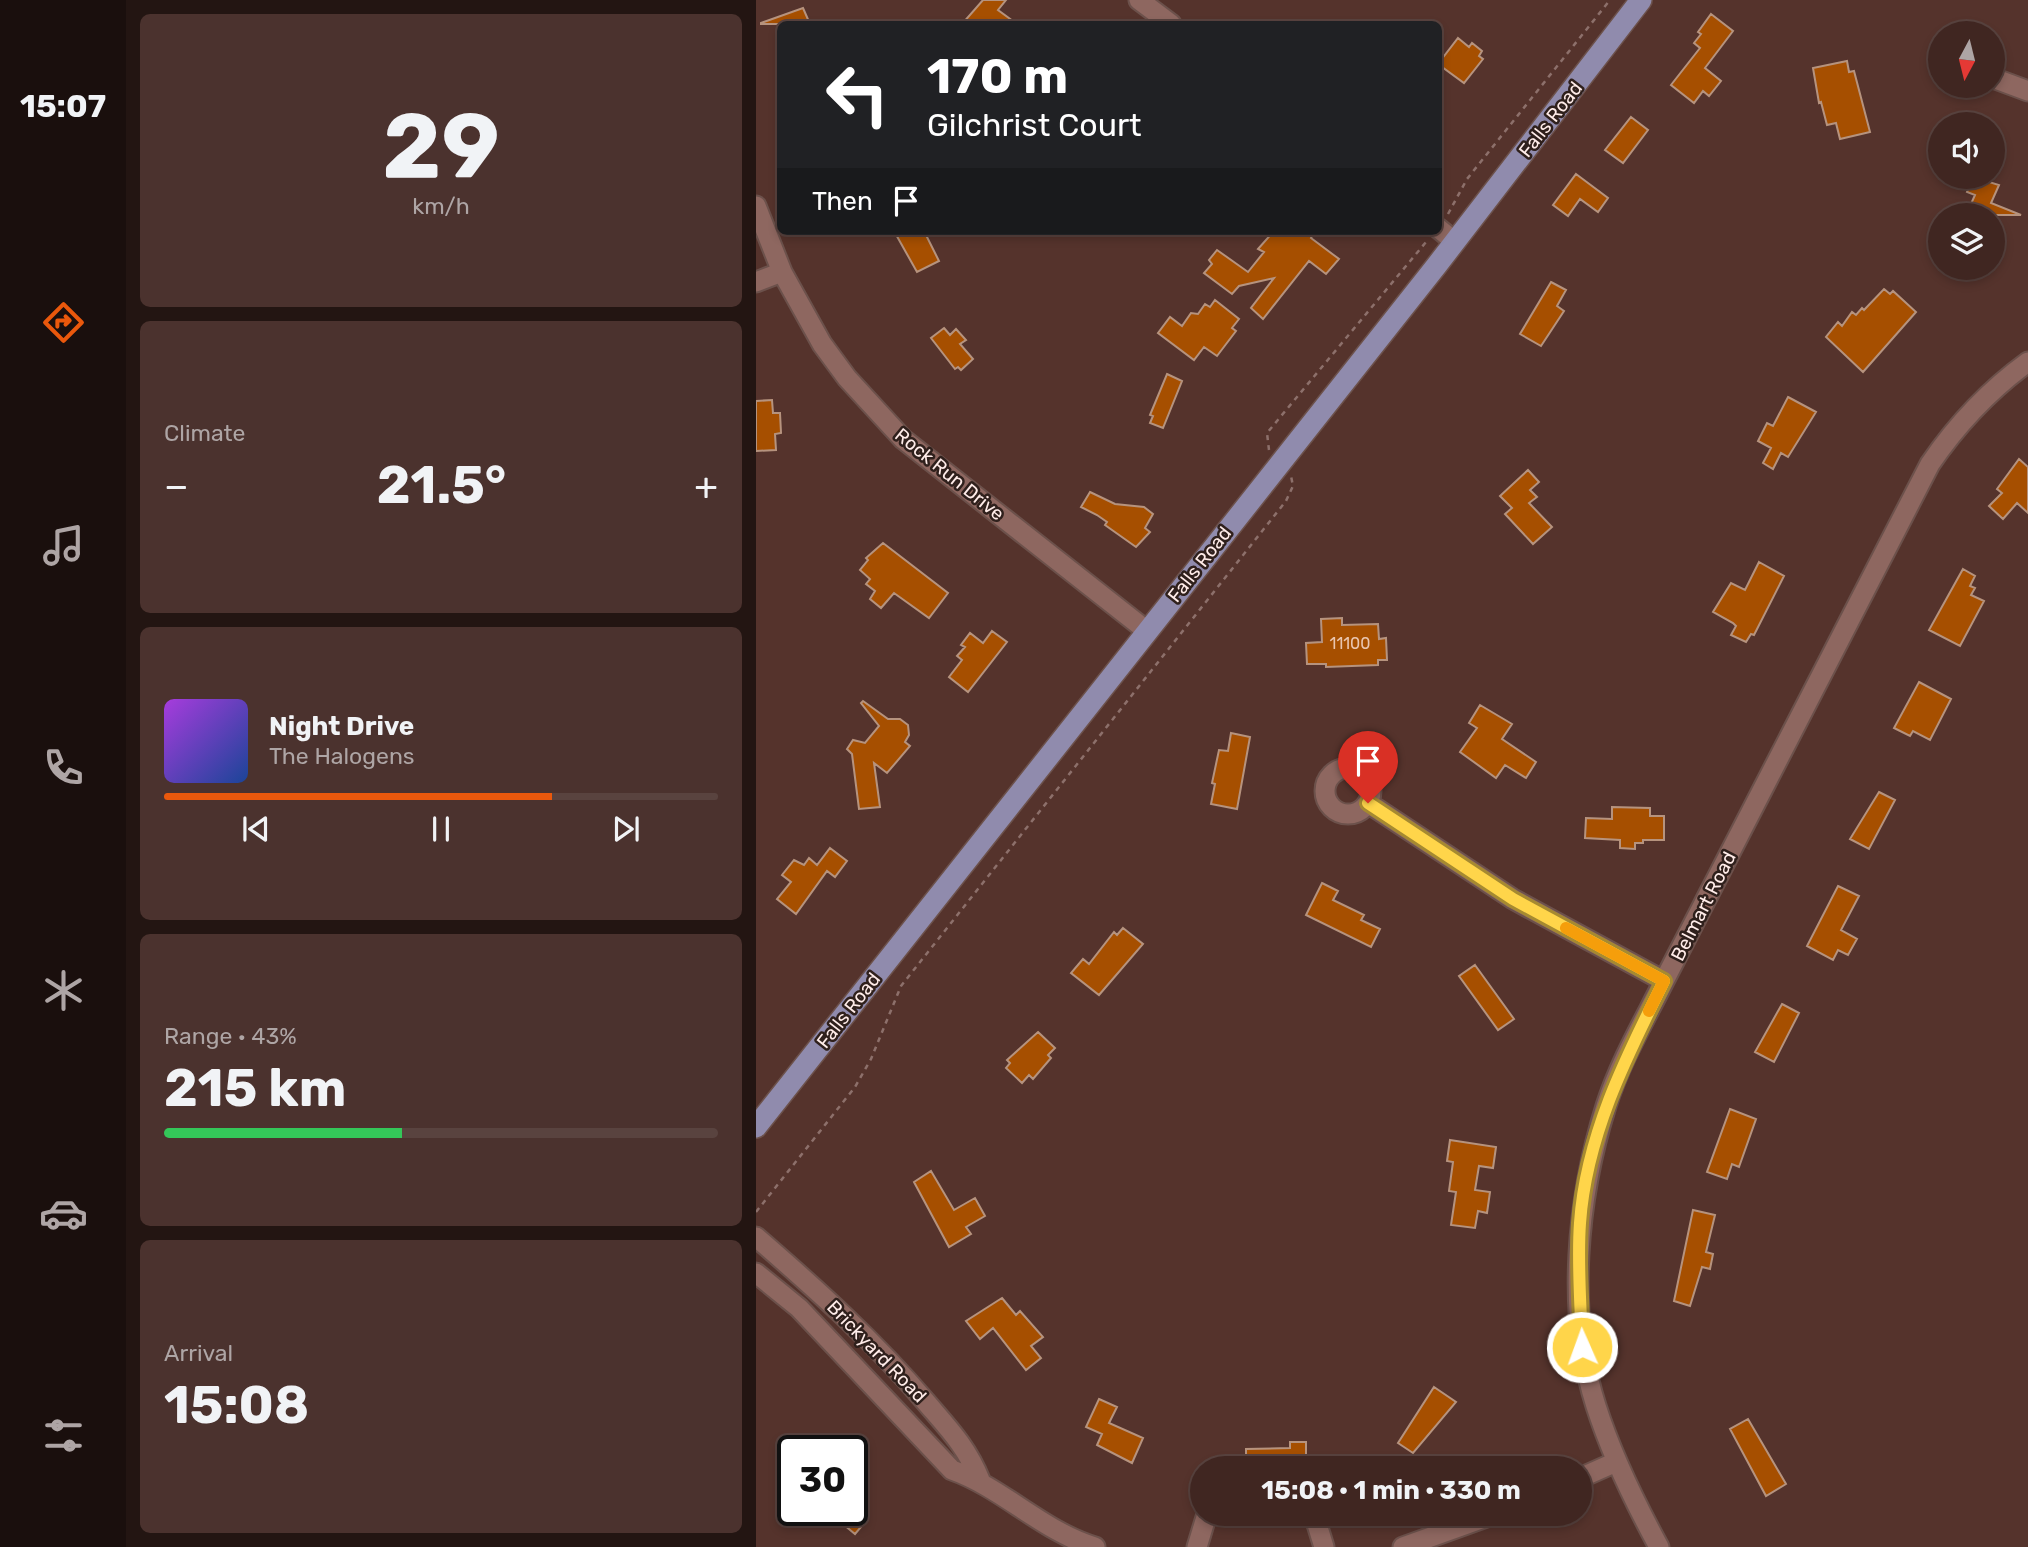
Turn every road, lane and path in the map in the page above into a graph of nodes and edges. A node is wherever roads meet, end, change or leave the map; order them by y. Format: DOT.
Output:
graph roads {
  1 [pos="1139,0"];
  2 [pos="1610,0"];
  3 [pos="1641,0"];
  4 [pos="1167,21"];
  5 [pos="2006,83"];
  6 [pos="2028,91"];
  7 [pos="756,206"];
  8 [pos="1447,235"];
  9 [pos="782,272"];
  10 [pos="756,282"];
  11 [pos="2028,362"];
  12 [pos="1147,631"];
  13 [pos="1368,803"];
  14 [pos="1664,981"];
  15 [pos="756,1128"];
  16 [pos="756,1237"];
  17 [pos="756,1273"];
  18 [pos="1616,1462"];
  19 [pos="1592,1473"];
  20 [pos="980,1480"];
  21 [pos="1203,1526"];
  22 [pos="1318,1526"];
  23 [pos="1462,1526"];
  24 [pos="1095,1547"];
  25 [pos="1197,1547"];
  26 [pos="1324,1547"];
  27 [pos="1404,1547"];
  28 [pos="1659,1547"];
  1 -- 4 [label="street"];
  2 -- 8 [label="path"];
  3 -- 8 [label="main road, Falls Road"];
  5 -- 6 [label="street"];
  7 -- 9 [label="street, Rock Run Drive"];
  8 -- 12 [label="main road, Falls Road"];
  9 -- 10 [label="street"];
  9 -- 12 [label="street, Rock Run Drive"];
  11 -- 14 [label="street, Belmart Road"];
  12 -- 15 [label="main road, Falls Road"];
  13 -- 14 [label="street"];
  14 -- 18 [label="street, Belmart Road"];
  16 -- 20 [label="street, Brickyard Road"];
  17 -- 20 [label="street, Brickyard Road"];
  18 -- 19 [label="street"];
  18 -- 28 [label="street, Belmart Road"];
  20 -- 24 [label="street, Brickyard Road"];
  21 -- 25 [label="street"];
  22 -- 26 [label="street"];
  23 -- 27 [label="street"];
}
